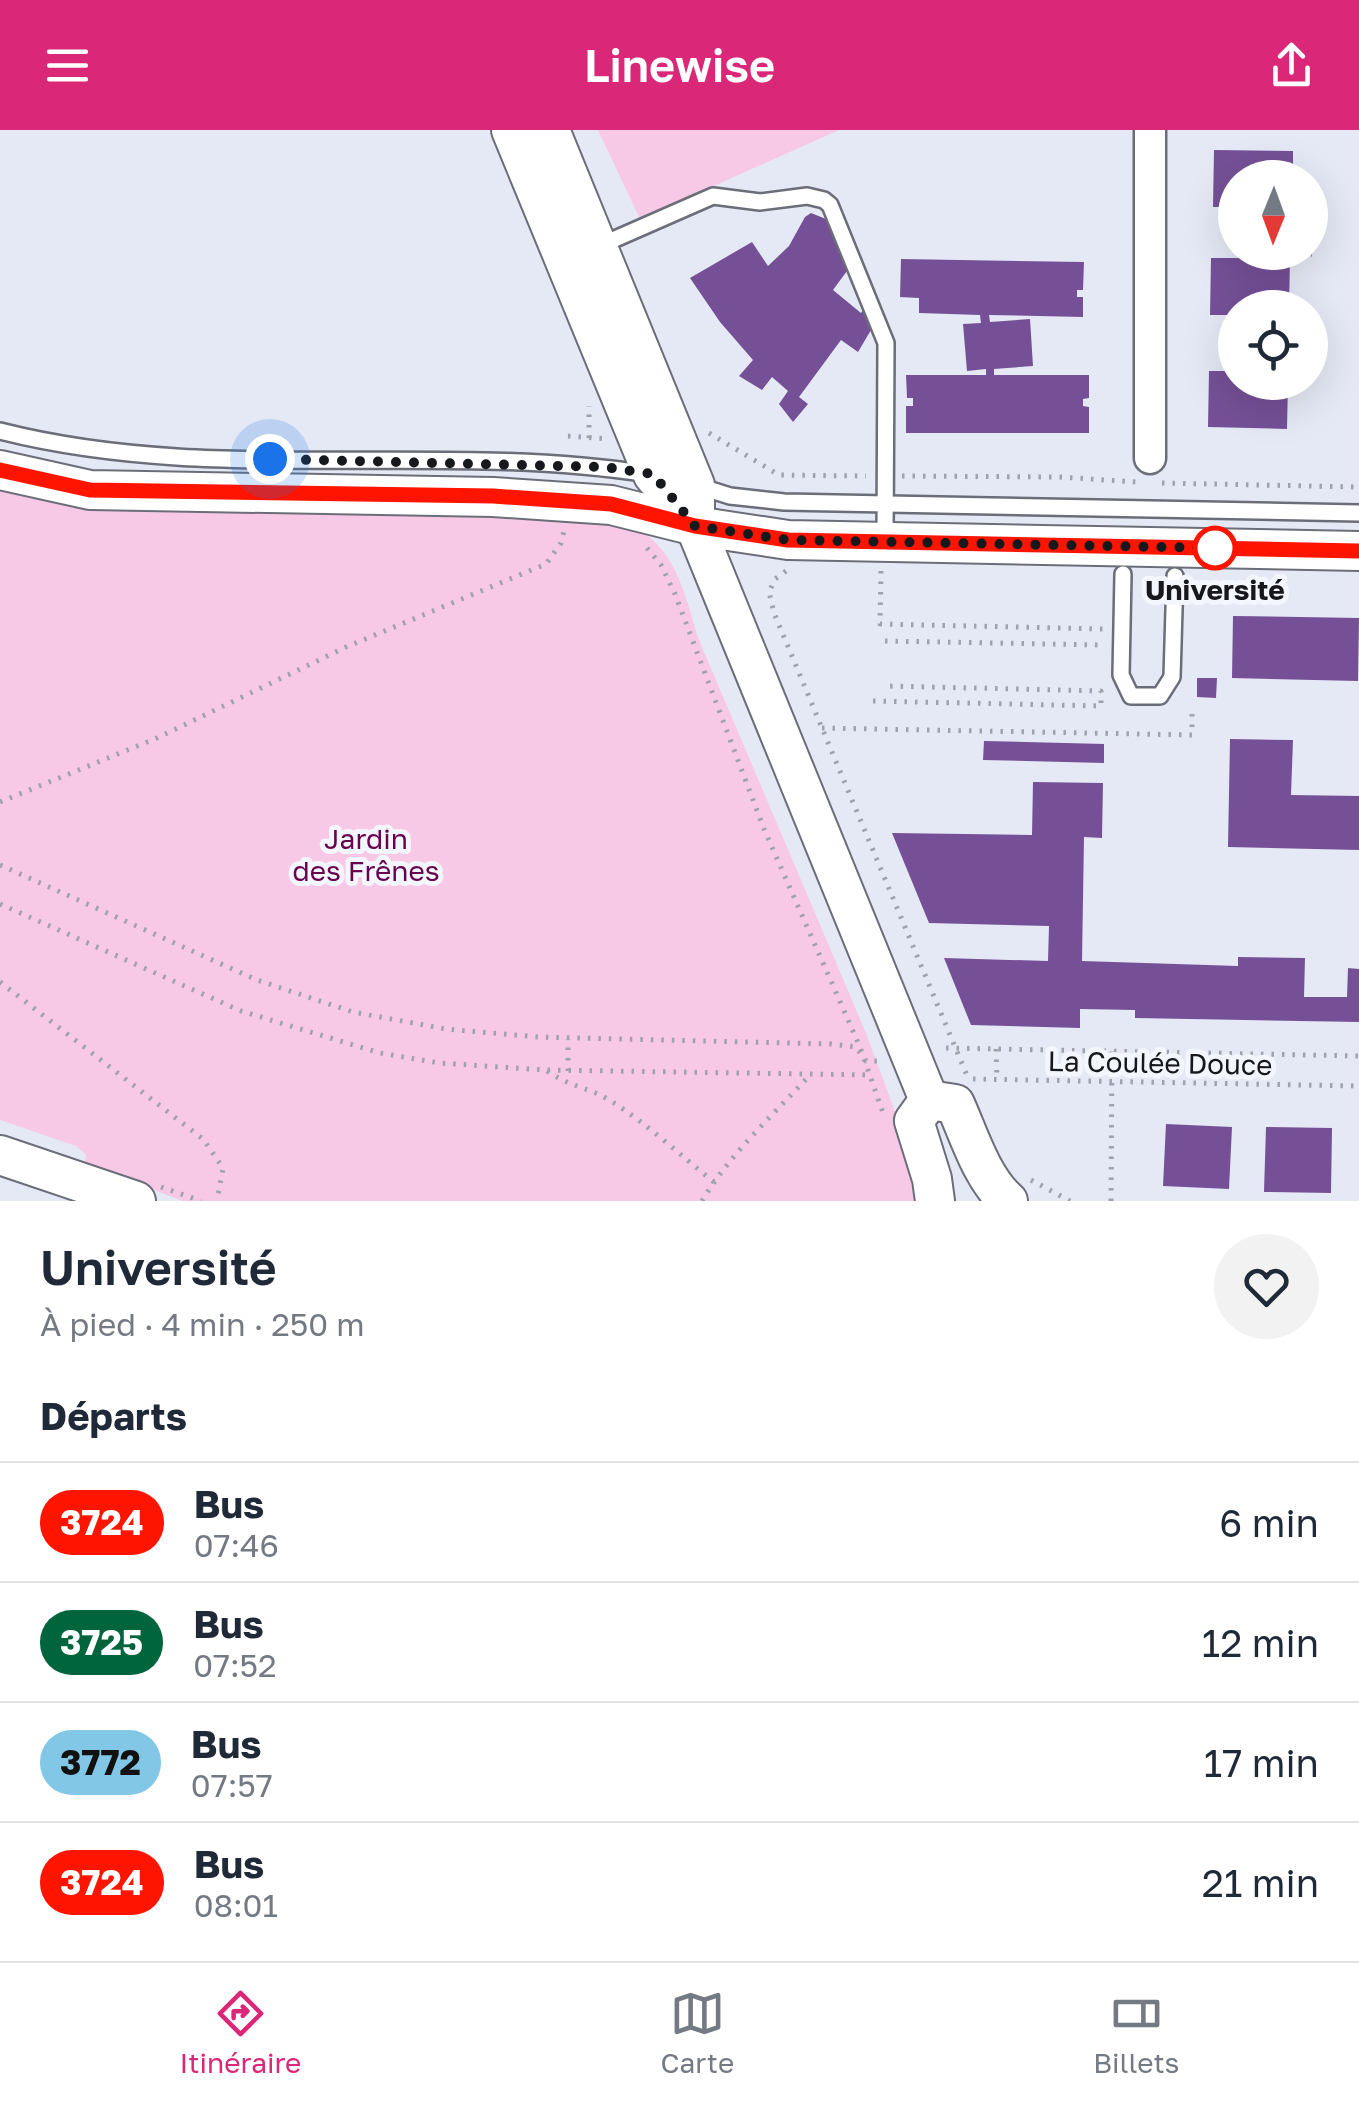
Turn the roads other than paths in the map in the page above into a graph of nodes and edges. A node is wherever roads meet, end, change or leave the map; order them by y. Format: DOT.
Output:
graph roads {
  1 [pos="510,130"];
  2 [pos="550,130"];
  3 [pos="1150,130"];
  4 [pos="599,246"];
  5 [pos="0,431"];
  6 [pos="1150,458"];
  7 [pos="643,465"];
  8 [pos="0,470"];
  9 [pos="695,485"];
  10 [pos="611,504"];
  11 [pos="884,504"];
  12 [pos="1359,513"];
  13 [pos="695,526"];
  14 [pos="1359,550"];
  15 [pos="883,557"];
  16 [pos="1123,574"];
  17 [pos="1175,576"];
  18 [pos="929,1100"];
  19 [pos="0,1155"];
  20 [pos="1017,1187"];
  21 [pos="136,1201"];
  22 [pos="936,1201"];
  1 -- 7 [label="street"];
  2 -- 4 [label="street"];
  3 -- 6 [label="street"];
  4 -- 9 [label="street"];
  4 -- 11 [label="lane"];
  5 -- 7 [label="lane"];
  7 -- 9 [label="lane"];
  7 -- 10 [label="street"];
  7 -- 13 [label="street"];
  8 -- 10 [label="street"];
  9 -- 11 [label="lane"];
  9 -- 13 [label="street"];
  10 -- 13 [label="street"];
  11 -- 12 [label="lane"];
  11 -- 15 [label="lane"];
  13 -- 15 [label="street"];
  13 -- 18 [label="street"];
  14 -- 15 [label="street"];
  16 -- 17 [label="lane"];
  18 -- 20 [label="street"];
  18 -- 22 [label="street"];
  19 -- 21 [label="street"];
}
